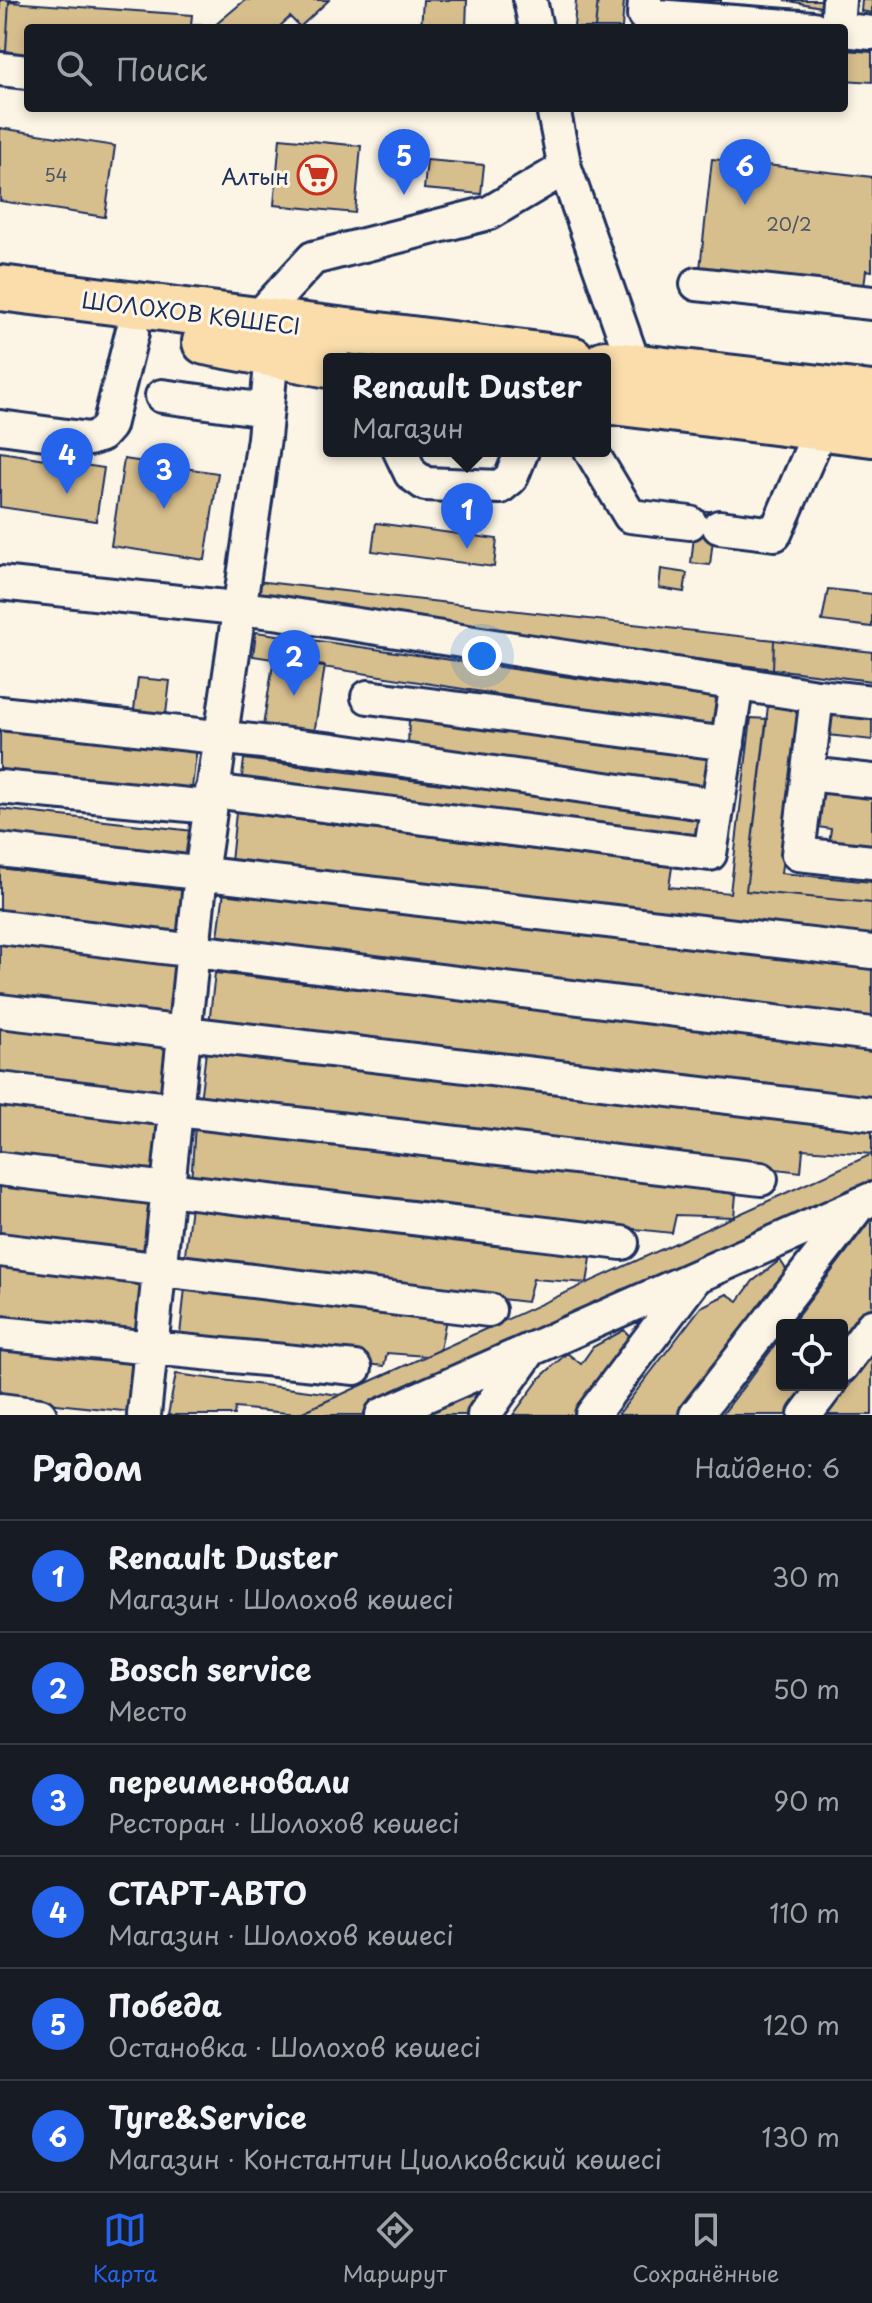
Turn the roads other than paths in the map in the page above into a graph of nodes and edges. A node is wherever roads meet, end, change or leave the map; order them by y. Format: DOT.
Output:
graph roads {
  1 [pos="530,0"];
  2 [pos="645,0"];
  3 [pos="839,0"];
  4 [pos="745,11"];
  5 [pos="535,24"];
  6 [pos="797,24"];
  7 [pos="837,24"];
  8 [pos="848,30"];
  9 [pos="872,33"];
  10 [pos="0,69"];
  11 [pos="24,72"];
  12 [pos="554,112"];
  13 [pos="565,168"];
  14 [pos="697,284"];
  15 [pos="0,288"];
  16 [pos="872,303"];
  17 [pos="0,317"];
  18 [pos="265,332"];
  19 [pos="132,333"];
  20 [pos="504,353"];
  21 [pos="323,362"];
  22 [pos="619,384"];
  23 [pos="872,394"];
  24 [pos="162,396"];
  25 [pos="266,410"];
  26 [pos="0,427"];
  27 [pos="821,428"];
  28 [pos="872,434"];
  29 [pos="403,457"];
  30 [pos="520,457"];
  31 [pos="595,457"];
  32 [pos="0,583"];
  33 [pos="238,608"];
  34 [pos="737,683"];
  35 [pos="817,696"];
  36 [pos="368,697"];
  37 [pos="872,702"];
  38 [pos="0,713"];
  39 [pos="219,740"];
  40 [pos="728,744"];
  41 [pos="808,774"];
  42 [pos="872,781"];
  43 [pos="0,787"];
  44 [pos="211,799"];
  45 [pos="717,805"];
  46 [pos="0,850"];
  47 [pos="872,862"];
  48 [pos="201,874"];
  49 [pos="0,927"];
  50 [pos="192,951"];
  51 [pos="872,952"];
  52 [pos="0,1011"];
  53 [pos="184,1034"];
  54 [pos="872,1034"];
  55 [pos="0,1089"];
  56 [pos="176,1110"];
  57 [pos="872,1114"];
  58 [pos="0,1169"];
  59 [pos="761,1179"];
  60 [pos="168,1190"];
  61 [pos="865,1202"];
  62 [pos="622,1243"];
  63 [pos="0,1250"];
  64 [pos="160,1270"];
  65 [pos="696,1276"];
  66 [pos="489,1310"];
  67 [pos="872,1326"];
  68 [pos="0,1333"];
  69 [pos="531,1349"];
  70 [pos="151,1350"];
  71 [pos="848,1358"];
  72 [pos="355,1368"];
  73 [pos="823,1391"];
  74 [pos="0,1410"];
  75 [pos="40,1415"];
  76 [pos="144,1415"];
  77 [pos="382,1415"];
  78 [pos="484,1415"];
  79 [pos="592,1415"];
  80 [pos="696,1415"];
  81 [pos="805,1415"];
  1 -- 5 [label="street"];
  2 -- 4 [label="street"];
  3 -- 7 [label="street"];
  4 -- 6 [label="street"];
  8 -- 9 [label="street"];
  10 -- 11 [label="street"];
  12 -- 13 [label="street"];
  13 -- 18 [label="street"];
  13 -- 22 [label="street"];
  14 -- 16 [label="street"];
  15 -- 18 [label="highway, ШОЛОХОВ КӨШЕСІ"];
  17 -- 19 [label="highway, ШОЛОХОВ КӨШЕСІ"];
  18 -- 19 [label="highway, ШОЛОХОВ КӨШЕСІ"];
  18 -- 20 [label="highway, ШОЛОХОВ КӨШЕСІ"];
  18 -- 21 [label="highway, ШОЛОХОВ КӨШЕСІ"];
  18 -- 25 [label="street"];
  19 -- 26 [label="street"];
  22 -- 23 [label="highway"];
  22 -- 27 [label="highway"];
  24 -- 25 [label="street"];
  25 -- 33 [label="street"];
  27 -- 28 [label="highway"];
  27 -- 31 [label="street"];
  29 -- 30 [label="street"];
  32 -- 33 [label="street"];
  33 -- 34 [label="street"];
  33 -- 39 [label="street"];
  34 -- 35 [label="street"];
  34 -- 40 [label="street"];
  35 -- 37 [label="street"];
  35 -- 41 [label="street"];
  36 -- 40 [label="street"];
  38 -- 39 [label="street"];
  39 -- 44 [label="street"];
  39 -- 45 [label="street"];
  40 -- 45 [label="street"];
  41 -- 42 [label="street"];
  41 -- 47 [label="street"];
  43 -- 44 [label="street"];
  44 -- 45 [label="street"];
  44 -- 48 [label="street"];
  46 -- 48 [label="street"];
  48 -- 50 [label="street"];
  48 -- 51 [label="street"];
  49 -- 50 [label="street"];
  50 -- 53 [label="street"];
  50 -- 54 [label="street"];
  52 -- 53 [label="street"];
  53 -- 56 [label="street"];
  53 -- 57 [label="street"];
  55 -- 56 [label="street"];
  56 -- 59 [label="street"];
  56 -- 60 [label="street"];
  58 -- 60 [label="street"];
  60 -- 62 [label="street"];
  60 -- 64 [label="street"];
  61 -- 65 [label="street"];
  61 -- 80 [label="street"];
  63 -- 64 [label="street"];
  64 -- 66 [label="street"];
  64 -- 70 [label="street"];
  65 -- 69 [label="street"];
  65 -- 79 [label="street"];
  67 -- 71 [label="street"];
  68 -- 70 [label="street"];
  69 -- 77 [label="street"];
  69 -- 78 [label="street"];
  70 -- 72 [label="street"];
  70 -- 76 [label="street"];
  73 -- 81 [label="street"];
  74 -- 75 [label="street"];
}
